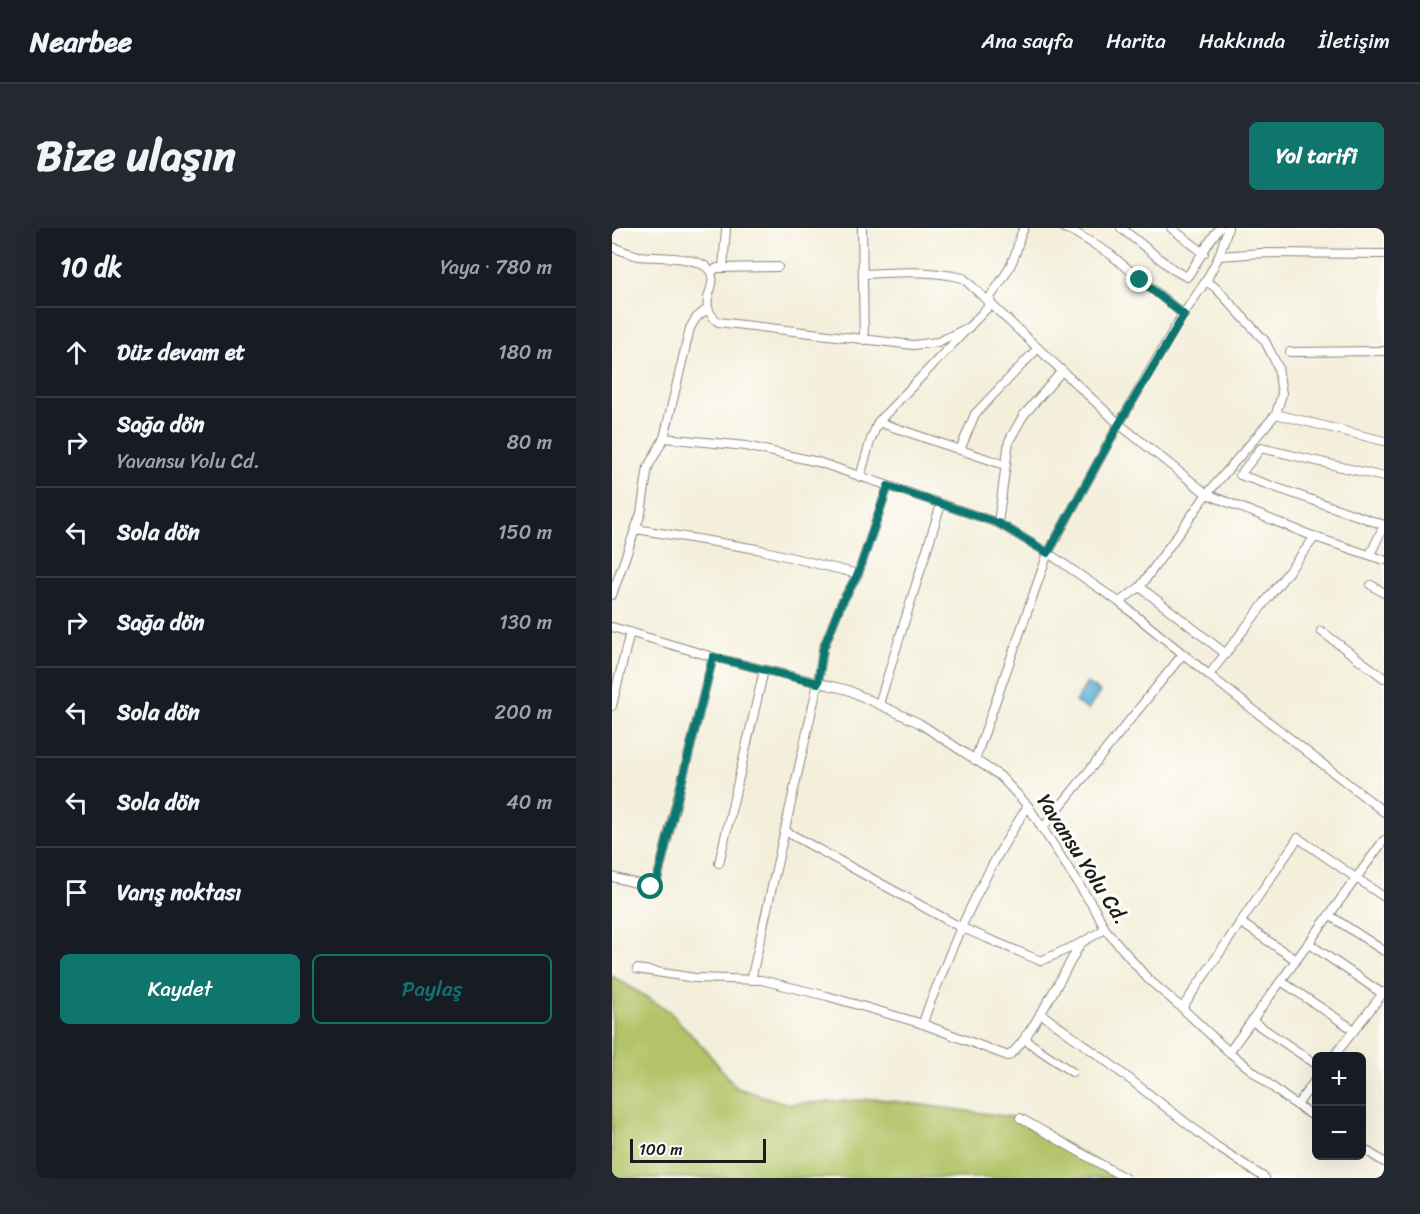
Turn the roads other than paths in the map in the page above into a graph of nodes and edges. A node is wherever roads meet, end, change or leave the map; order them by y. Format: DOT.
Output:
graph roads {
  1 [pos="726,228"];
  2 [pos="862,228"];
  3 [pos="1024,228"];
  4 [pos="1064,228"];
  5 [pos="1121,228"];
  6 [pos="1171,228"];
  7 [pos="1227,228"];
  8 [pos="1215,229"];
  9 [pos="612,247"];
  10 [pos="1204,253"];
  11 [pos="1384,254"];
  12 [pos="1219,256"];
  13 [pos="778,267"];
  14 [pos="723,268"];
  15 [pos="711,272"];
  16 [pos="864,274"];
  17 [pos="1206,281"];
  18 [pos="991,304"];
  19 [pos="708,308"];
  20 [pos="1184,315"];
  21 [pos="969,327"];
  22 [pos="864,340"];
  23 [pos="1038,348"];
  24 [pos="1384,351"];
  25 [pos="1290,352"];
  26 [pos="1062,370"];
  27 [pos="1276,414"];
  28 [pos="878,422"];
  29 [pos="1119,424"];
  30 [pos="664,438"];
  31 [pos="1384,441"];
  32 [pos="960,450"];
  33 [pos="1005,465"];
  34 [pos="860,477"];
  35 [pos="1384,477"];
  36 [pos="888,486"];
  37 [pos="1207,495"];
  38 [pos="941,504"];
  39 [pos="998,523"];
  40 [pos="1384,525"];
  41 [pos="636,528"];
  42 [pos="1315,537"];
  43 [pos="1048,553"];
  44 [pos="1370,555"];
  45 [pos="1384,560"];
  46 [pos="858,574"];
  47 [pos="1371,585"];
  48 [pos="1140,587"];
  49 [pos="1384,593"];
  50 [pos="612,595"];
  51 [pos="1119,602"];
  52 [pos="612,627"];
  53 [pos="1321,631"];
  54 [pos="630,632"];
  55 [pos="1184,654"];
  56 [pos="1226,654"];
  57 [pos="713,657"];
  58 [pos="764,670"];
  59 [pos="1209,675"];
  60 [pos="1384,678"];
  61 [pos="818,683"];
  62 [pos="879,704"];
  63 [pos="612,706"];
  64 [pos="975,760"];
  65 [pos="1028,806"];
  66 [pos="1384,812"];
  67 [pos="1042,829"];
  68 [pos="785,831"];
  69 [pos="1384,840"];
  70 [pos="719,863"];
  71 [pos="612,877"];
  72 [pos="1357,879"];
  73 [pos="1384,897"];
  74 [pos="1329,915"];
  75 [pos="1240,922"];
  76 [pos="960,927"];
  77 [pos="1105,929"];
  78 [pos="1081,943"];
  79 [pos="1308,943"];
  80 [pos="1384,951"];
  81 [pos="1296,960"];
  82 [pos="637,969"];
  83 [pos="751,980"];
  84 [pos="1281,981"];
  85 [pos="1383,993"];
  86 [pos="1182,1008"];
  87 [pos="1040,1013"];
  88 [pos="1252,1021"];
  89 [pos="923,1024"];
  90 [pos="1354,1030"];
  91 [pos="1026,1035"];
  92 [pos="1229,1052"];
  93 [pos="1337,1052"];
  94 [pos="1312,1061"];
  95 [pos="1072,1072"];
  96 [pos="1312,1086"];
  97 [pos="1297,1105"];
  98 [pos="1312,1115"];
  99 [pos="1020,1118"];
  100 [pos="1366,1151"];
  101 [pos="1384,1162"];
  102 [pos="1125,1178"];
  103 [pos="1265,1178"];
  1 -- 14 [label="street"];
  2 -- 16 [label="street"];
  3 -- 18 [label="street"];
  4 -- 20 [label="street"];
  5 -- 10 [label="street"];
  6 -- 10 [label="street"];
  7 -- 12 [label="street"];
  8 -- 10 [label="street"];
  9 -- 15 [label="street"];
  11 -- 12 [label="street"];
  12 -- 17 [label="street"];
  13 -- 14 [label="street"];
  14 -- 15 [label="street"];
  15 -- 19 [label="street"];
  16 -- 18 [label="street"];
  16 -- 22 [label="street"];
  17 -- 20 [label="street"];
  17 -- 27 [label="street"];
  18 -- 21 [label="street"];
  18 -- 23 [label="street"];
  19 -- 22 [label="street"];
  19 -- 30 [label="street"];
  20 -- 29 [label="street"];
  21 -- 22 [label="street"];
  21 -- 28 [label="street"];
  23 -- 26 [label="street"];
  23 -- 32 [label="street"];
  24 -- 25 [label="street"];
  26 -- 29 [label="street"];
  26 -- 33 [label="street"];
  27 -- 31 [label="street"];
  27 -- 37 [label="street"];
  28 -- 32 [label="street"];
  28 -- 34 [label="street"];
  29 -- 37 [label="street"];
  29 -- 43 [label="street"];
  30 -- 34 [label="street"];
  30 -- 41 [label="street"];
  32 -- 33 [label="street"];
  33 -- 39 [label="street"];
  34 -- 36 [label="street"];
  35 -- 40 [label="street"];
  36 -- 38 [label="street"];
  36 -- 46 [label="street"];
  37 -- 42 [label="street"];
  37 -- 48 [label="street"];
  38 -- 39 [label="street"];
  38 -- 62 [label="street"];
  39 -- 43 [label="street"];
  40 -- 44 [label="street"];
  41 -- 46 [label="street"];
  41 -- 50 [label="street"];
  42 -- 44 [label="street"];
  42 -- 56 [label="street"];
  43 -- 51 [label="street"];
  43 -- 64 [label="street"];
  44 -- 45 [label="street"];
  46 -- 61 [label="street"];
  47 -- 49 [label="street"];
  48 -- 51 [label="street"];
  48 -- 56 [label="street"];
  51 -- 55 [label="street"];
  52 -- 54 [label="street, Yavansu Yolu Cd."];
  53 -- 60 [label="street"];
  54 -- 57 [label="street, Yavansu Yolu Cd."];
  54 -- 63 [label="street"];
  55 -- 59 [label="street"];
  55 -- 67 [label="street"];
  56 -- 59 [label="street"];
  57 -- 58 [label="street, Yavansu Yolu Cd."];
  57 -- 71 [label="street"];
  58 -- 61 [label="street, Yavansu Yolu Cd."];
  58 -- 70 [label="street"];
  59 -- 66 [label="street"];
  61 -- 62 [label="street, Yavansu Yolu Cd."];
  61 -- 68 [label="street"];
  62 -- 64 [label="street, Yavansu Yolu Cd."];
  64 -- 65 [label="street, Yavansu Yolu Cd."];
  65 -- 67 [label="street, Yavansu Yolu Cd."];
  65 -- 76 [label="street"];
  67 -- 77 [label="street, Yavansu Yolu Cd."];
  68 -- 76 [label="street"];
  68 -- 83 [label="street"];
  69 -- 72 [label="street"];
  72 -- 73 [label="street"];
  72 -- 74 [label="street"];
  72 -- 75 [label="street"];
  74 -- 79 [label="street"];
  74 -- 80 [label="street"];
  75 -- 81 [label="street"];
  75 -- 86 [label="street"];
  76 -- 78 [label="street"];
  76 -- 89 [label="street"];
  77 -- 78 [label="street"];
  77 -- 86 [label="street, Yavansu Yolu Cd."];
  78 -- 87 [label="street"];
  79 -- 81 [label="street"];
  79 -- 85 [label="street"];
  81 -- 84 [label="street"];
  82 -- 83 [label="street"];
  83 -- 89 [label="street"];
  84 -- 88 [label="street"];
  84 -- 90 [label="street"];
  85 -- 90 [label="street"];
  86 -- 92 [label="street, Yavansu Yolu Cd."];
  87 -- 91 [label="street"];
  87 -- 103 [label="street"];
  88 -- 92 [label="street"];
  88 -- 94 [label="street"];
  89 -- 91 [label="street"];
  90 -- 93 [label="street"];
  91 -- 95 [label="street"];
  92 -- 97 [label="street, Yavansu Yolu Cd."];
  96 -- 97 [label="street"];
  97 -- 98 [label="street, Yavansu Yolu Cd."];
  99 -- 102 [label="street"];
  100 -- 101 [label="street"];
}
